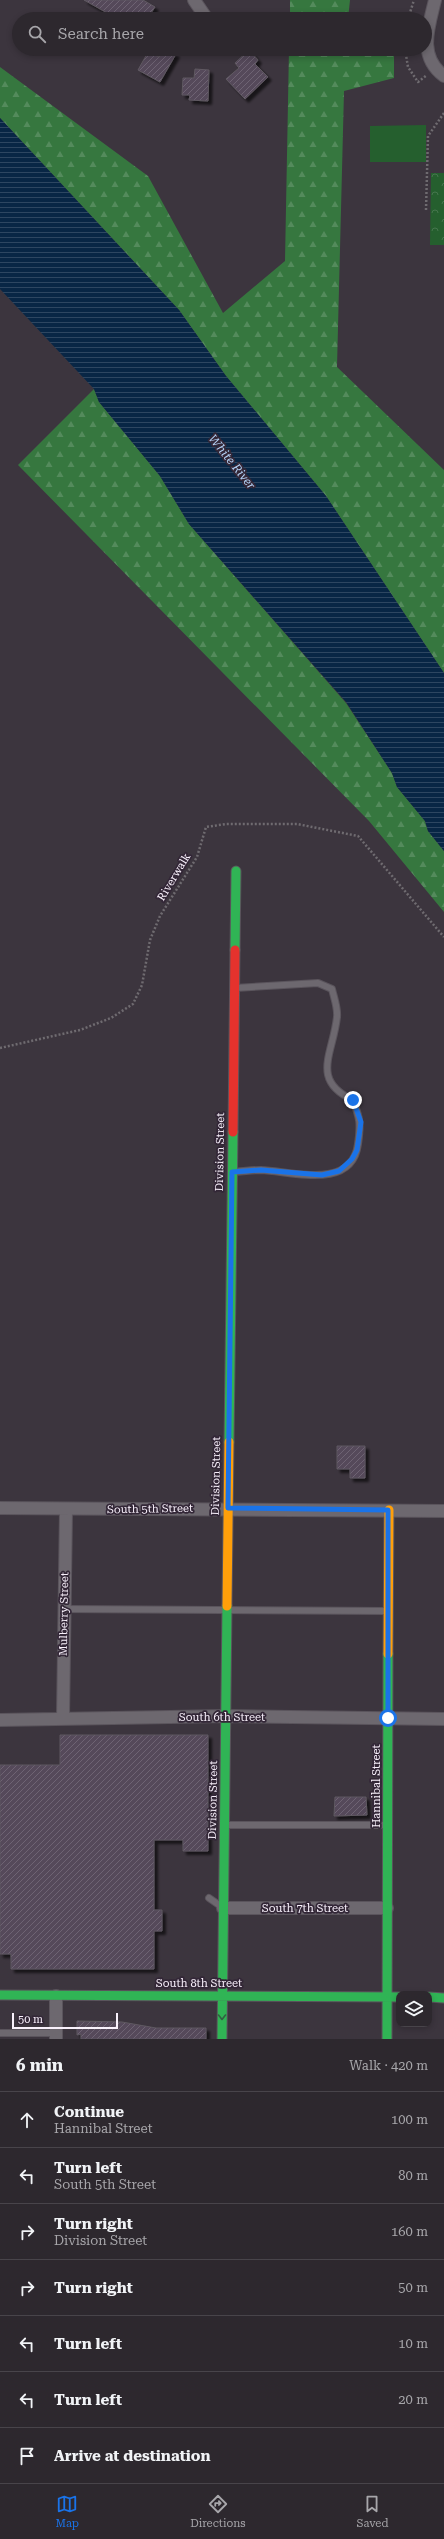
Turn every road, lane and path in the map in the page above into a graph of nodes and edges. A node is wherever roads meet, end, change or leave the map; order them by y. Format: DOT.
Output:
graph roads {
  1 [pos="194,0"];
  2 [pos="414,0"];
  3 [pos="435,0"];
  4 [pos="202,12"];
  5 [pos="410,12"];
  6 [pos="432,15"];
  7 [pos="406,56"];
  8 [pos="430,56"];
  9 [pos="439,77"];
  10 [pos="444,113"];
  11 [pos="426,210"];
  12 [pos="236,871"];
  13 [pos="444,937"];
  14 [pos="234,988"];
  15 [pos="0,1048"];
  16 [pos="232,1172"];
  17 [pos="0,1508"];
  18 [pos="228,1508"];
  19 [pos="66,1510"];
  20 [pos="388,1510"];
  21 [pos="444,1511"];
  22 [pos="64,1609"];
  23 [pos="227,1610"];
  24 [pos="388,1611"];
  25 [pos="226,1716"];
  26 [pos="63,1718"];
  27 [pos="388,1718"];
  28 [pos="444,1719"];
  29 [pos="0,1720"];
  30 [pos="224,1825"];
  31 [pos="388,1825"];
  32 [pos="209,1898"];
  33 [pos="223,1908"];
  34 [pos="387,1908"];
  35 [pos="0,1995"];
  36 [pos="222,1995"];
  37 [pos="56,1996"];
  38 [pos="387,1997"];
  39 [pos="396,1997"];
  40 [pos="432,1997"];
  41 [pos="444,1998"];
  42 [pos="0,2033"];
  43 [pos="56,2036"];
  44 [pos="222,2039"];
  45 [pos="387,2039"];
  1 -- 4 [label="street"];
  2 -- 5 [label="path"];
  3 -- 6 [label="street"];
  7 -- 9 [label="path"];
  8 -- 9 [label="street"];
  10 -- 11 [label="path"];
  12 -- 14 [label="street, Division Street"];
  13 -- 15 [label="path, Riverwalk"];
  14 -- 16 [label="street, Division Street"];
  14 -- 16 [label="lane"];
  16 -- 18 [label="street, Division Street"];
  17 -- 19 [label="street, South 5th Street"];
  18 -- 19 [label="street, South 5th Street"];
  18 -- 20 [label="street, South 5th Street"];
  18 -- 23 [label="street, Division Street"];
  19 -- 22 [label="street, Mulberry Street"];
  20 -- 21 [label="street, South 5th Street"];
  20 -- 24 [label="street, Hannibal Street"];
  22 -- 23 [label="lane"];
  22 -- 26 [label="street, Mulberry Street"];
  23 -- 24 [label="lane"];
  23 -- 25 [label="street, Division Street"];
  24 -- 27 [label="street, Hannibal Street"];
  25 -- 26 [label="street, South 6th Street"];
  25 -- 27 [label="street, South 6th Street"];
  25 -- 30 [label="street, Division Street"];
  26 -- 29 [label="street, South 6th Street"];
  27 -- 28 [label="street, South 6th Street"];
  27 -- 31 [label="street, Hannibal Street"];
  30 -- 31 [label="lane"];
  30 -- 33 [label="street, Division Street"];
  31 -- 34 [label="street, Hannibal Street"];
  32 -- 33 [label="lane"];
  33 -- 34 [label="street, South 7th Street"];
  33 -- 36 [label="street, Division Street"];
  34 -- 38 [label="street, Hannibal Street"];
  35 -- 37 [label="street, South 8th Street"];
  36 -- 37 [label="street, South 8th Street"];
  36 -- 38 [label="street, South 8th Street"];
  36 -- 44 [label="street, Division Street, one-way"];
  37 -- 43 [label="street"];
  38 -- 39 [label="street, South 8th Street"];
  38 -- 45 [label="street, Hannibal Street"];
  40 -- 41 [label="street"];
  42 -- 43 [label="lane"];
}
